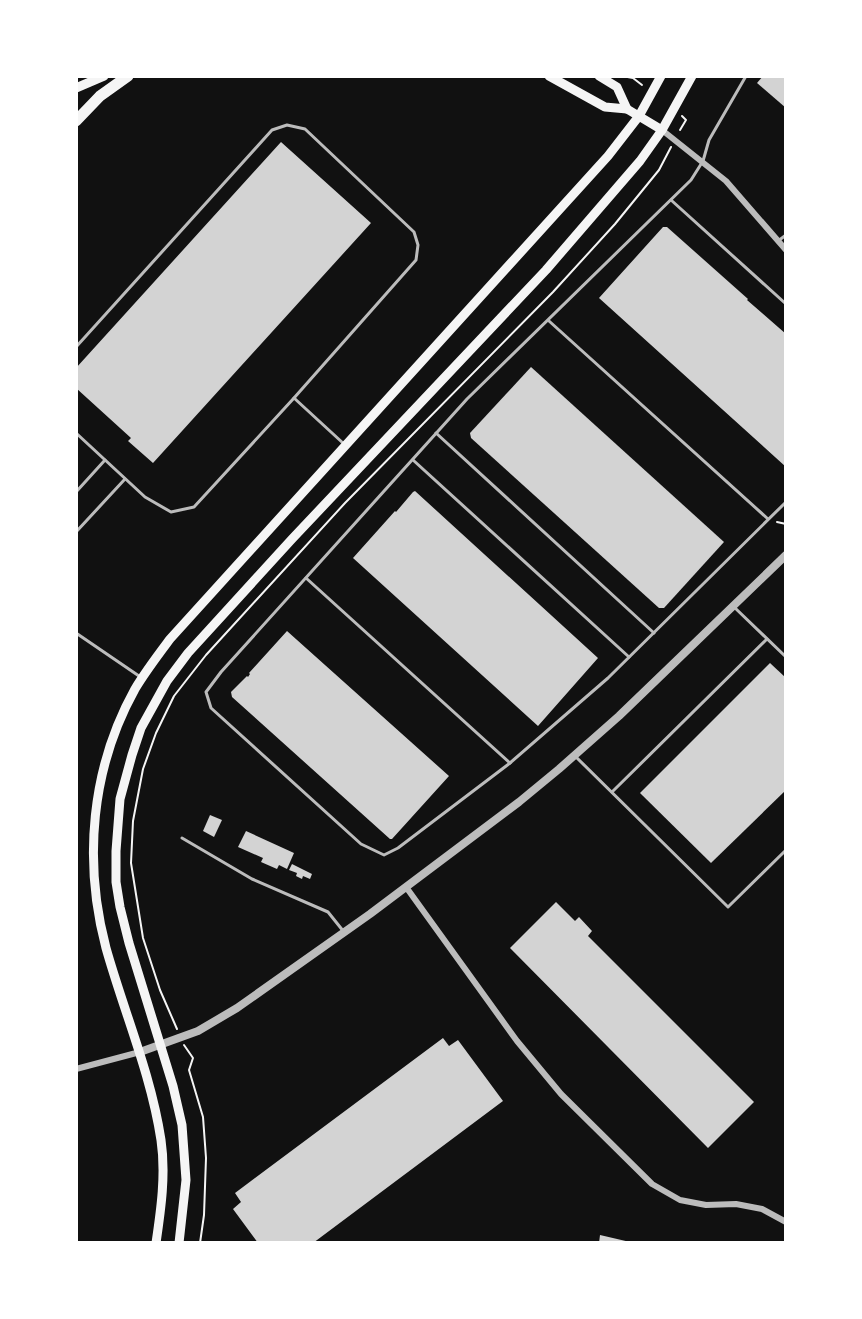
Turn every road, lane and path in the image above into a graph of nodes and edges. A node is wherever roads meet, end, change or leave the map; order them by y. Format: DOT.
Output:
graph roads {
  1 [pos="104,76"];
  2 [pos="128,76"];
  3 [pos="549,76"];
  4 [pos="599,76"];
  5 [pos="661,76"];
  6 [pos="692,76"];
  7 [pos="746,76"];
  8 [pos="76,88"];
  9 [pos="627,109"];
  10 [pos="639,116"];
  11 [pos="76,121"];
  12 [pos="662,130"];
  13 [pos="667,155"];
  14 [pos="703,161"];
  15 [pos="671,200"];
  16 [pos="786,235"];
  17 [pos="778,241"];
  18 [pos="786,250"];
  19 [pos="786,304"];
  20 [pos="549,321"];
  21 [pos="76,347"];
  22 [pos="294,398"];
  23 [pos="76,433"];
  24 [pos="436,433"];
  25 [pos="345,445"];
  26 [pos="413,459"];
  27 [pos="105,460"];
  28 [pos="125,479"];
  29 [pos="76,492"];
  30 [pos="786,502"];
  31 [pos="768,519"];
  32 [pos="76,532"];
  33 [pos="786,555"];
  34 [pos="306,578"];
  35 [pos="733,606"];
  36 [pos="76,633"];
  37 [pos="654,633"];
  38 [pos="767,639"];
  39 [pos="629,657"];
  40 [pos="786,657"];
  41 [pos="143,678"];
  42 [pos="575,756"];
  43 [pos="510,763"];
  44 [pos="612,792"];
  45 [pos="182,838"];
  46 [pos="786,850"];
  47 [pos="406,887"];
  48 [pos="344,932"];
  49 [pos="180,1038"];
  50 [pos="161,1045"];
  51 [pos="140,1052"];
  52 [pos="76,1069"];
  53 [pos="786,1222"];
  54 [pos="156,1243"];
  55 [pos="179,1243"];
  56 [pos="200,1243"];
  1 -- 8 [label="main road"];
  2 -- 11 [label="highway"];
  3 -- 9 [label="main road"];
  4 -- 9 [label="main road"];
  5 -- 10 [label="main road"];
  6 -- 12 [label="main road"];
  7 -- 14 [label="lane"];
  9 -- 10 [label="main road"];
  10 -- 12 [label="main road"];
  10 -- 25 [label="main road"];
  12 -- 14 [label="street"];
  12 -- 50 [label="main road"];
  13 -- 49 [label="path"];
  14 -- 15 [label="lane"];
  14 -- 17 [label="street"];
  15 -- 19 [label="lane"];
  15 -- 20 [label="lane"];
  16 -- 17 [label="lane"];
  17 -- 18 [label="street"];
  20 -- 24 [label="lane"];
  20 -- 31 [label="lane"];
  21 -- 22 [label="lane"];
  22 -- 25 [label="lane"];
  22 -- 28 [label="lane"];
  23 -- 27 [label="lane"];
  24 -- 26 [label="lane"];
  24 -- 37 [label="lane"];
  25 -- 41 [label="main road"];
  26 -- 34 [label="lane"];
  26 -- 39 [label="lane"];
  27 -- 28 [label="lane"];
  27 -- 29 [label="lane"];
  28 -- 32 [label="lane"];
  30 -- 31 [label="lane"];
  31 -- 37 [label="lane"];
  33 -- 35 [label="street"];
  34 -- 43 [label="lane"];
  34 -- 43 [label="lane"];
  35 -- 38 [label="lane"];
  35 -- 42 [label="street"];
  36 -- 41 [label="lane"];
  37 -- 39 [label="lane"];
  38 -- 40 [label="lane"];
  38 -- 44 [label="lane"];
  39 -- 43 [label="lane"];
  41 -- 51 [label="main road"];
  42 -- 44 [label="lane"];
  42 -- 47 [label="street"];
  44 -- 46 [label="lane"];
  45 -- 48 [label="lane"];
  47 -- 48 [label="street"];
  47 -- 53 [label="street"];
  48 -- 49 [label="street"];
  49 -- 50 [label="street"];
  49 -- 56 [label="path"];
  50 -- 51 [label="street"];
  50 -- 55 [label="main road"];
  51 -- 52 [label="street"];
  51 -- 54 [label="main road"];
}
